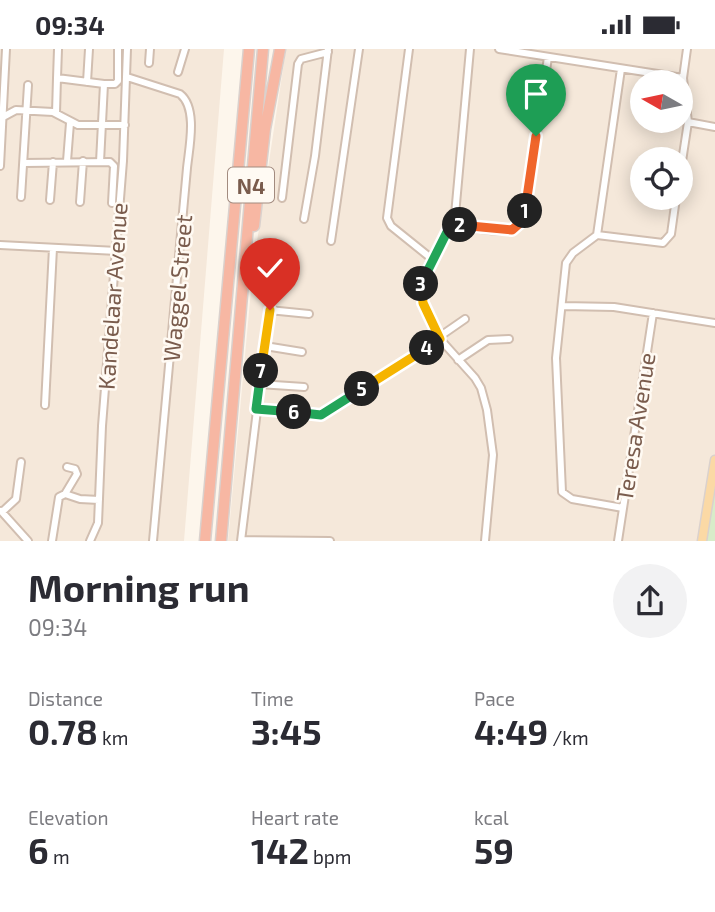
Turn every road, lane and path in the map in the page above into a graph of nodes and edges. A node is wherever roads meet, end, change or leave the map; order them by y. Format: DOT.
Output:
graph roads {
  1 [pos="6,49"];
  2 [pos="58,49"];
  3 [pos="89,49"];
  4 [pos="118,49"];
  5 [pos="127,49"];
  6 [pos="150,49"];
  7 [pos="185,49"];
  8 [pos="249,49"];
  9 [pos="263,49"];
  10 [pos="280,49"];
  11 [pos="359,49"];
  12 [pos="409,49"];
  13 [pos="470,49"];
  14 [pos="499,49"];
  15 [pos="687,49"];
  16 [pos="328,51"];
  17 [pos="548,57"];
  18 [pos="149,63"];
  19 [pos="621,69"];
  20 [pos="630,70"];
  21 [pos="684,70"];
  22 [pos="178,72"];
  23 [pos="127,77"];
  24 [pos="57,78"];
  25 [pos="87,82"];
  26 [pos="104,84"];
  27 [pos="27,85"];
  28 [pos="4,99"];
  29 [pos="16,110"];
  30 [pos="27,111"];
  31 [pos="56,113"];
  32 [pos="3,117"];
  33 [pos="70,123"];
  34 [pos="693,123"];
  35 [pos="102,125"];
  36 [pos="125,125"];
  37 [pos="715,127"];
  38 [pos="67,161"];
  39 [pos="83,161"];
  40 [pos="52,162"];
  41 [pos="100,162"];
  42 [pos="23,163"];
  43 [pos="0,166"];
  44 [pos="21,197"];
  45 [pos="282,198"];
  46 [pos="50,200"];
  47 [pos="80,202"];
  48 [pos="112,203"];
  49 [pos="674,210"];
  50 [pos="304,219"];
  51 [pos="451,224"];
  52 [pos="597,235"];
  53 [pos="331,241"];
  54 [pos="0,245"];
  55 [pos="53,248"];
  56 [pos="117,251"];
  57 [pos="432,259"];
  58 [pos="275,263"];
  59 [pos="563,306"];
  60 [pos="270,310"];
  61 [pos="653,313"];
  62 [pos="309,314"];
  63 [pos="465,319"];
  64 [pos="715,323"];
  65 [pos="439,338"];
  66 [pos="509,338"];
  67 [pos="265,346"];
  68 [pos="302,352"];
  69 [pos="458,360"];
  70 [pos="259,384"];
  71 [pos="235,387"];
  72 [pos="304,387"];
  73 [pos="45,405"];
  74 [pos="256,409"];
  75 [pos="715,460"];
  76 [pos="21,462"];
  77 [pos="67,467"];
  78 [pos="65,493"];
  79 [pos="99,500"];
  80 [pos="623,507"];
  81 [pos="1,511"];
  82 [pos="242,540"];
  83 [pos="273,540"];
  84 [pos="299,540"];
  85 [pos="28,541"];
  86 [pos="52,541"];
  87 [pos="90,541"];
  88 [pos="153,541"];
  89 [pos="205,541"];
  90 [pos="221,541"];
  91 [pos="330,541"];
  92 [pos="485,541"];
  93 [pos="618,541"];
  94 [pos="702,541"];
  1 -- 28 [label="street"];
  2 -- 24 [label="street"];
  3 -- 25 [label="street"];
  4 -- 26 [label="street"];
  5 -- 23 [label="street, Kandelaar Avenue"];
  6 -- 18 [label="street"];
  7 -- 22 [label="street"];
  8 -- 89 [label="highway, N4"];
  9 -- 71 [label="highway, N4"];
  10 -- 71 [label="highway"];
  11 -- 53 [label="street"];
  12 -- 57 [label="street"];
  13 -- 51 [label="street"];
  14 -- 17 [label="street"];
  15 -- 21 [label="street"];
  16 -- 45 [label="street"];
  16 -- 50 [label="street"];
  17 -- 19 [label="street"];
  17 -- 51 [label="street"];
  19 -- 20 [label="street"];
  19 -- 52 [label="street"];
  23 -- 36 [label="street, Kandelaar Avenue"];
  23 -- 88 [label="street, Waggel Street"];
  24 -- 25 [label="street"];
  24 -- 31 [label="street"];
  25 -- 26 [label="street"];
  26 -- 35 [label="street"];
  27 -- 30 [label="street"];
  28 -- 29 [label="street"];
  28 -- 32 [label="street"];
  29 -- 30 [label="street"];
  29 -- 32 [label="street"];
  30 -- 31 [label="street"];
  30 -- 42 [label="street"];
  31 -- 33 [label="street"];
  32 -- 43 [label="street"];
  33 -- 35 [label="street"];
  33 -- 38 [label="street"];
  34 -- 37 [label="street"];
  35 -- 36 [label="street"];
  35 -- 41 [label="street"];
  36 -- 56 [label="street, Kandelaar Avenue"];
  38 -- 39 [label="street"];
  38 -- 40 [label="street"];
  39 -- 41 [label="street"];
  39 -- 47 [label="street"];
  40 -- 42 [label="street"];
  40 -- 46 [label="street"];
  41 -- 48 [label="street"];
  42 -- 44 [label="street"];
  49 -- 52 [label="street"];
  51 -- 57 [label="street"];
  52 -- 59 [label="street"];
  54 -- 55 [label="street"];
  55 -- 56 [label="street"];
  55 -- 73 [label="street"];
  56 -- 79 [label="street, Kandelaar Avenue"];
  57 -- 65 [label="street"];
  58 -- 60 [label="street"];
  59 -- 61 [label="street"];
  59 -- 80 [label="street"];
  60 -- 62 [label="street"];
  60 -- 67 [label="street"];
  61 -- 64 [label="street"];
  61 -- 80 [label="street, Teresa Avenue"];
  63 -- 65 [label="street"];
  65 -- 69 [label="street"];
  65 -- 74 [label="street"];
  66 -- 69 [label="street"];
  67 -- 68 [label="street"];
  67 -- 70 [label="street"];
  69 -- 92 [label="street"];
  70 -- 72 [label="street"];
  70 -- 74 [label="street"];
  71 -- 90 [label="highway, N4"];
  74 -- 82 [label="street"];
  75 -- 94 [label="main road"];
  76 -- 81 [label="street"];
  77 -- 78 [label="street"];
  78 -- 79 [label="street"];
  78 -- 86 [label="street"];
  79 -- 87 [label="street, Kandelaar Avenue"];
  80 -- 93 [label="street, Teresa Avenue"];
  81 -- 85 [label="street"];
  82 -- 83 [label="street"];
  83 -- 84 [label="street"];
  84 -- 91 [label="street"];
}
